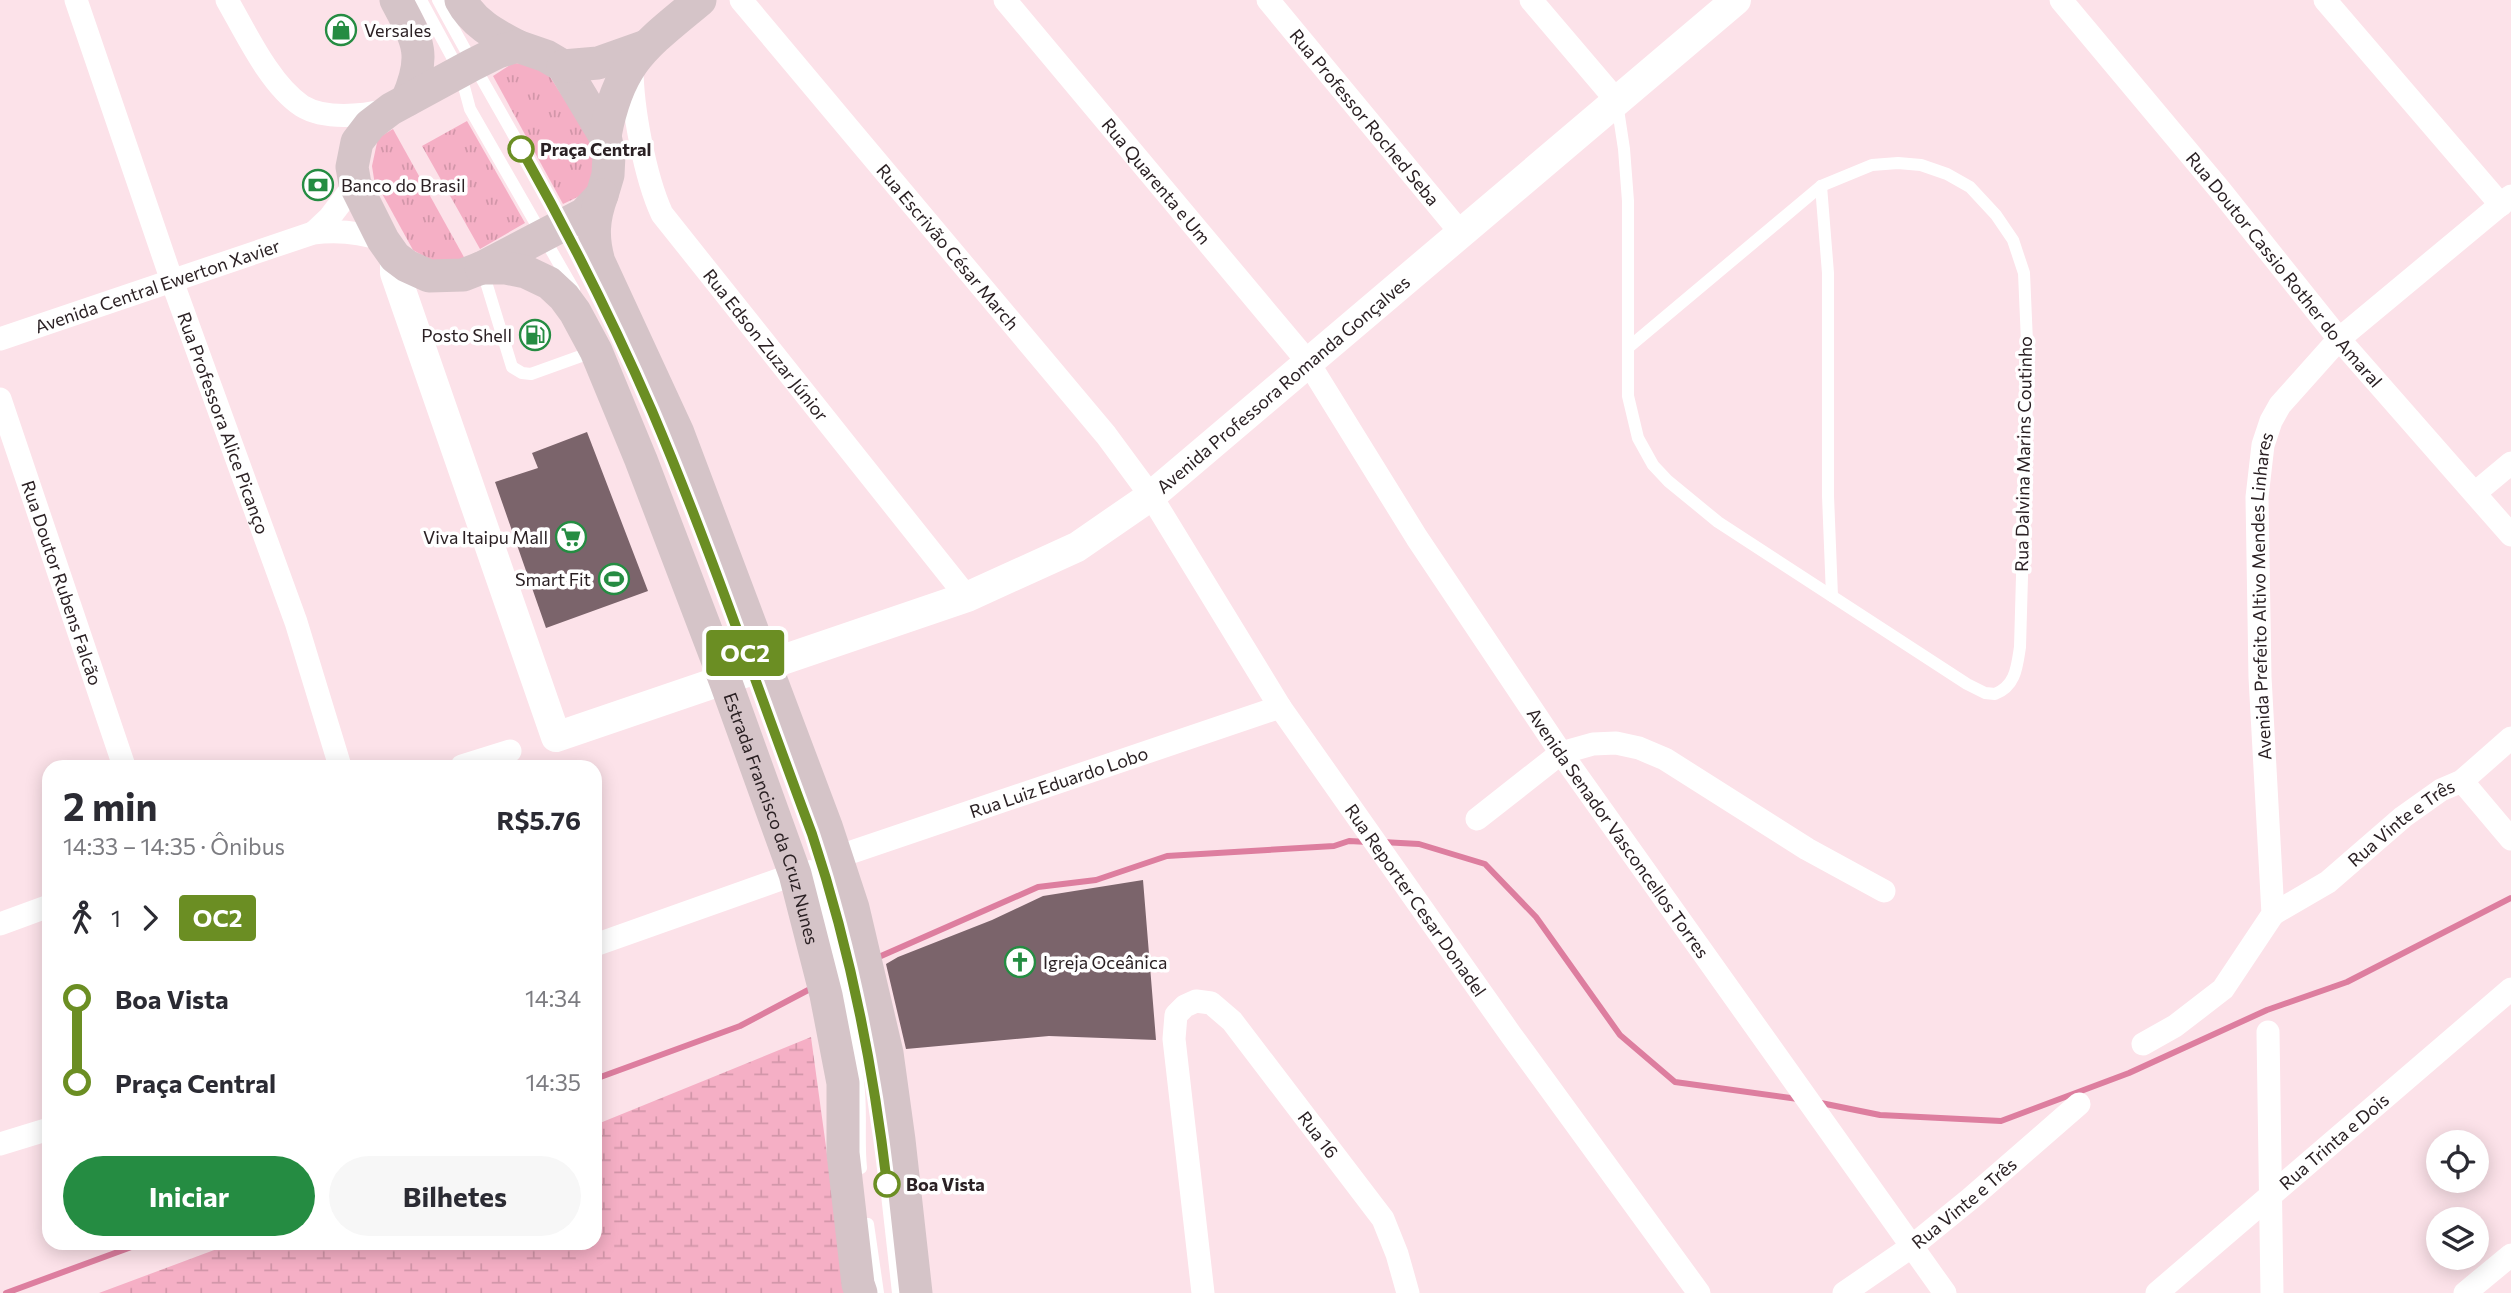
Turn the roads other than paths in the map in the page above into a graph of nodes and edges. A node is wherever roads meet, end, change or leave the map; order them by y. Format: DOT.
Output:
graph roads {
  1 [pos="76,0"];
  2 [pos="227,0"];
  3 [pos="396,0"];
  4 [pos="421,0"];
  5 [pos="438,0"];
  6 [pos="461,0"];
  7 [pos="700,0"];
  8 [pos="741,0"];
  9 [pos="1005,0"];
  10 [pos="1268,0"];
  11 [pos="1531,0"];
  12 [pos="1736,0"];
  13 [pos="2061,0"];
  14 [pos="2325,0"];
  15 [pos="517,46"];
  16 [pos="639,55"];
  17 [pos="563,65"];
  18 [pos="466,68"];
  19 [pos="1617,101"];
  20 [pos="399,105"];
  21 [pos="605,136"];
  22 [pos="355,184"];
  23 [pos="1821,186"];
  24 [pos="602,195"];
  25 [pos="2506,200"];
  26 [pos="553,230"];
  27 [pos="313,233"];
  28 [pos="1461,233"];
  29 [pos="389,248"];
  30 [pos="481,268"];
  31 [pos="172,281"];
  32 [pos="595,289"];
  33 [pos="0,339"];
  34 [pos="2339,339"];
  35 [pos="1629,347"];
  36 [pos="596,351"];
  37 [pos="1308,362"];
  38 [pos="0,399"];
  39 [pos="639,419"];
  40 [pos="2511,463"];
  41 [pos="2475,493"];
  42 [pos="1152,496"];
  43 [pos="2511,535"];
  44 [pos="1832,596"];
  45 [pos="967,597"];
  46 [pos="745,673"];
  47 [pos="1280,708"];
  48 [pos="2511,738"];
  49 [pos="510,751"];
  50 [pos="1561,753"];
  51 [pos="122,760"];
  52 [pos="338,760"];
  53 [pos="481,760"];
  54 [pos="2462,781"];
  55 [pos="1477,819"];
  56 [pos="2511,839"];
  57 [pos="814,861"];
  58 [pos="1884,891"];
  59 [pos="42,909"];
  60 [pos="2273,915"];
  61 [pos="0,924"];
  62 [pos="602,942"];
  63 [pos="2511,989"];
  64 [pos="2268,1032"];
  65 [pos="2143,1044"];
  66 [pos="2079,1104"];
  67 [pos="42,1131"];
  68 [pos="0,1144"];
  69 [pos="863,1180"];
  70 [pos="2271,1194"];
  71 [pos="866,1206"];
  72 [pos="1911,1247"];
  73 [pos="2511,1255"];
  74 [pos="861,1293"];
  75 [pos="878,1293"];
  76 [pos="898,1293"];
  77 [pos="916,1293"];
  78 [pos="1203,1293"];
  79 [pos="1407,1293"];
  80 [pos="1699,1293"];
  81 [pos="1844,1293"];
  82 [pos="1945,1293"];
  83 [pos="2157,1293"];
  84 [pos="2272,1293"];
  85 [pos="2465,1293"];
  1 -- 31 [label="street, Rua Professora Alice Picanço"];
  2 -- 20 [label="street"];
  3 -- 20 [label="main road"];
  4 -- 18 [label="lane"];
  5 -- 18 [label="lane"];
  6 -- 15 [label="main road"];
  7 -- 16 [label="main road"];
  8 -- 42 [label="street, Rua Escrivão César March"];
  9 -- 37 [label="street, Rua Quarenta e Um"];
  10 -- 28 [label="street, Rua Professor Roched Seba"];
  11 -- 19 [label="street"];
  12 -- 19 [label="street, Avenida Professora Romanda Gonçalves"];
  13 -- 34 [label="street, Rua Doutor Cassio Rother do Amaral"];
  14 -- 25 [label="street"];
  15 -- 17 [label="main road"];
  15 -- 18 [label="main road"];
  16 -- 17 [label="main road"];
  16 -- 21 [label="main road"];
  16 -- 45 [label="street, Rua Edson Zuzar Júnior"];
  17 -- 21 [label="main road"];
  18 -- 20 [label="main road"];
  18 -- 26 [label="lane"];
  18 -- 26 [label="lane"];
  19 -- 28 [label="street, Avenida Professora Romanda Gonçalves"];
  19 -- 35 [label="lane, Rua Dalvina Marins Coutinho"];
  20 -- 22 [label="main road"];
  21 -- 24 [label="main road, Estrada Francisco da Cruz Nunes"];
  22 -- 27 [label="street, Avenida Central Ewerton Xavier"];
  22 -- 29 [label="main road"];
  23 -- 35 [label="lane, Rua Dalvina Marins Coutinho"];
  23 -- 44 [label="lane"];
  23 -- 44 [label="lane, Rua Dalvina Marins Coutinho"];
  24 -- 26 [label="main road"];
  24 -- 46 [label="main road, Estrada Francisco da Cruz Nunes"];
  25 -- 34 [label="street, Avenida Prefeito Altivo Mendes Linhares"];
  26 -- 30 [label="main road"];
  26 -- 32 [label="lane"];
  26 -- 39 [label="lane"];
  27 -- 29 [label="street, Avenida Central Ewerton Xavier"];
  27 -- 31 [label="street, Avenida Central Ewerton Xavier"];
  28 -- 37 [label="street, Avenida Professora Romanda Gonçalves"];
  29 -- 30 [label="main road"];
  29 -- 46 [label="street, Avenida Professora Romanda Gonçalves"];
  30 -- 36 [label="main road, Estrada Francisco da Cruz Nunes"];
  30 -- 36 [label="lane"];
  31 -- 33 [label="street, Avenida Central Ewerton Xavier"];
  31 -- 52 [label="street, Rua Professora Alice Picanço"];
  34 -- 41 [label="street, Rua Doutor Cassio Rother do Amaral"];
  34 -- 60 [label="street, Avenida Prefeito Altivo Mendes Linhares"];
  35 -- 44 [label="lane, Rua Dalvina Marins Coutinho"];
  36 -- 46 [label="main road, Estrada Francisco da Cruz Nunes"];
  37 -- 42 [label="street, Avenida Professora Romanda Gonçalves"];
  37 -- 50 [label="street, Avenida Senador Vasconcellos Torres"];
  38 -- 51 [label="street, Rua Doutor Rubens Falcão"];
  40 -- 41 [label="street"];
  41 -- 43 [label="street, Rua Doutor Cassio Rother do Amaral"];
  42 -- 45 [label="street, Avenida Professora Romanda Gonçalves"];
  42 -- 47 [label="street, Rua Reporter Cesar Donadel"];
  45 -- 46 [label="street, Avenida Professora Romanda Gonçalves"];
  46 -- 57 [label="main road, Estrada Francisco da Cruz Nunes"];
  46 -- 57 [label="main road, Estrada Francisco da Cruz Nunes"];
  47 -- 57 [label="street, Rua Luiz Eduardo Lobo"];
  47 -- 80 [label="street, Rua Reporter Cesar Donadel"];
  48 -- 54 [label="street, Rua Vinte e Três"];
  49 -- 53 [label="street"];
  50 -- 55 [label="street"];
  50 -- 58 [label="street"];
  50 -- 72 [label="street, Avenida Senador Vasconcellos Torres"];
  54 -- 56 [label="street"];
  54 -- 60 [label="street, Rua Vinte e Três"];
  57 -- 62 [label="street, Rua Luiz Eduardo Lobo"];
  57 -- 69 [label="lane"];
  57 -- 74 [label="main road, Estrada Francisco da Cruz Nunes"];
  57 -- 76 [label="lane"];
  57 -- 77 [label="main road, Estrada Francisco da Cruz Nunes"];
  59 -- 61 [label="street"];
  60 -- 65 [label="street"];
  63 -- 70 [label="street, Rua Trinta e Dois"];
  64 -- 70 [label="street"];
  66 -- 72 [label="street, Rua Vinte e Três"];
  67 -- 68 [label="street"];
  70 -- 83 [label="street, Rua Trinta e Dois"];
  70 -- 84 [label="street"];
  71 -- 75 [label="lane"];
  72 -- 81 [label="street, Rua Vinte e Três"];
  72 -- 82 [label="street, Avenida Senador Vasconcellos Torres"];
  73 -- 85 [label="street"];
  78 -- 79 [label="street, Rua 16"];
}
